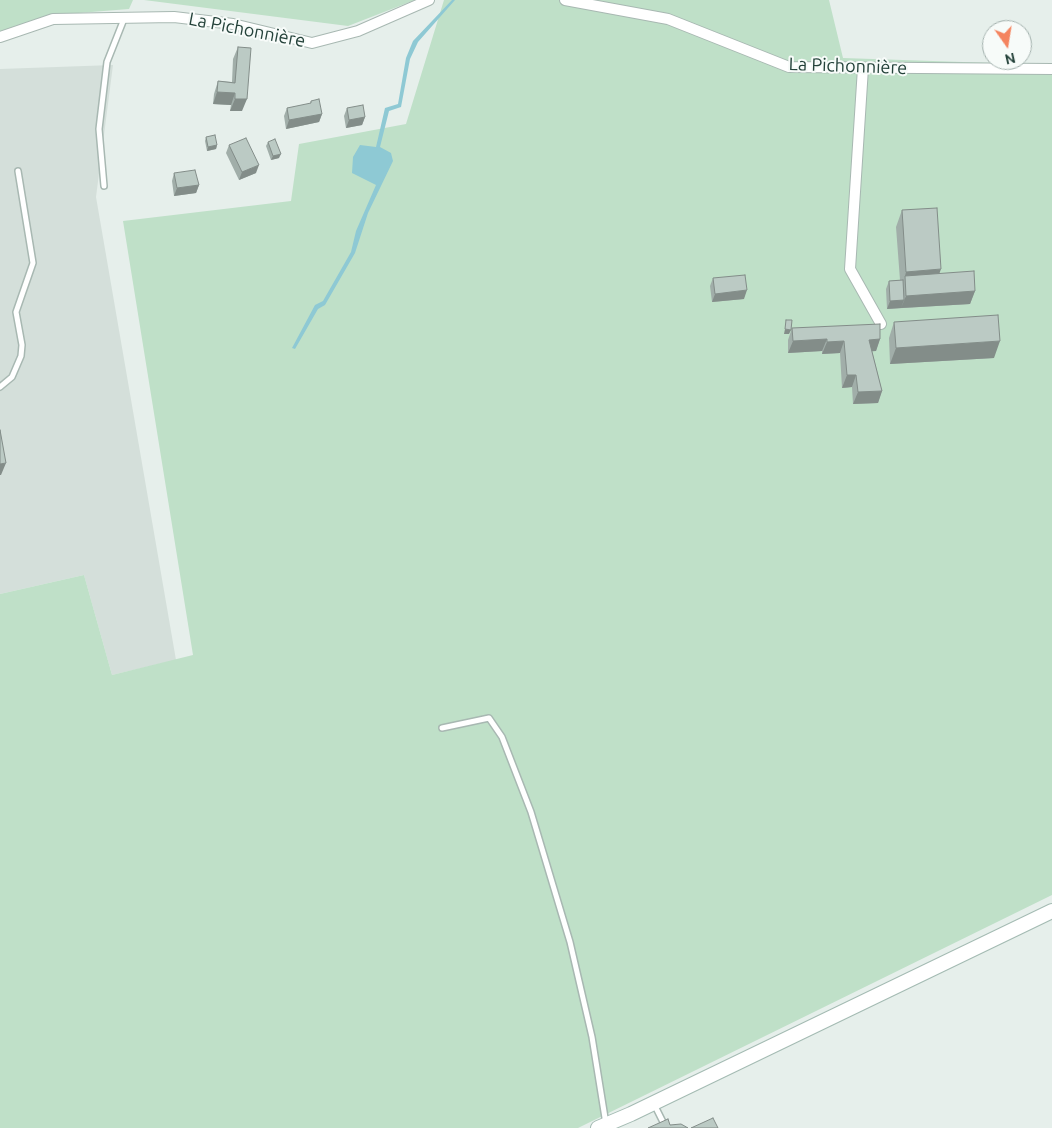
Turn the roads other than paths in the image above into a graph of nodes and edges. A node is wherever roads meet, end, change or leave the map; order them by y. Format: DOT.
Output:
graph roads {
  1 [pos="429,0"];
  2 [pos="565,0"];
  3 [pos="124,19"];
  4 [pos="0,37"];
  5 [pos="863,68"];
  6 [pos="1052,69"];
  7 [pos="18,171"];
  8 [pos="104,186"];
  9 [pos="881,324"];
  10 [pos="0,387"];
  11 [pos="442,728"];
  12 [pos="1052,911"];
  13 [pos="653,1104"];
  14 [pos="602,1126"];
  15 [pos="666,1128"];
  1 -- 3 [label="street, La Pichonnière"];
  2 -- 5 [label="street, La Pichonnière"];
  3 -- 4 [label="street, La Pichonnière"];
  3 -- 8 [label="lane"];
  5 -- 6 [label="street, La Pichonnière"];
  5 -- 9 [label="street"];
  7 -- 10 [label="lane"];
  11 -- 14 [label="lane"];
  12 -- 13 [label="street"];
  13 -- 14 [label="street"];
  13 -- 15 [label="lane"];
}
